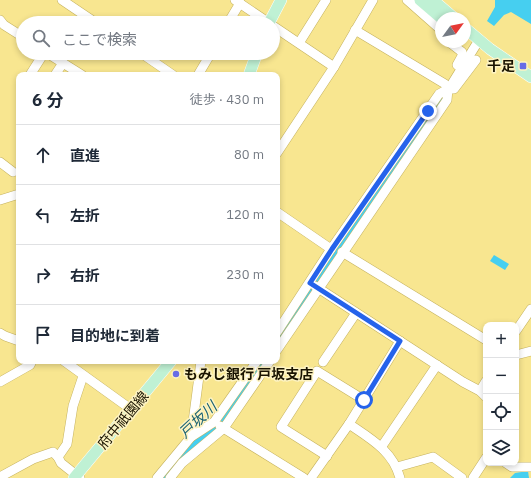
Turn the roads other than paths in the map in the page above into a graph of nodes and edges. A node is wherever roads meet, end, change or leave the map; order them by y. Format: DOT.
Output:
graph roads {
  1 [pos="62,0"];
  2 [pos="281,0"];
  3 [pos="326,0"];
  4 [pos="373,0"];
  5 [pos="408,0"];
  6 [pos="420,0"];
  7 [pos="433,0"];
  8 [pos="237,1"];
  9 [pos="447,12"];
  10 [pos="435,13"];
  11 [pos="86,16"];
  12 [pos="231,16"];
  13 [pos="259,16"];
  14 [pos="273,16"];
  15 [pos="435,25"];
  16 [pos="1,26"];
  17 [pos="355,30"];
  18 [pos="280,31"];
  19 [pos="16,34"];
  20 [pos="471,41"];
  21 [pos="299,43"];
  22 [pos="471,45"];
  23 [pos="457,48"];
  24 [pos="470,48"];
  25 [pos="475,50"];
  26 [pos="41,60"];
  27 [pos="58,60"];
  28 [pos="151,60"];
  29 [pos="207,60"];
  30 [pos="254,60"];
  31 [pos="63,63"];
  32 [pos="334,66"];
  33 [pos="32,72"];
  34 [pos="57,72"];
  35 [pos="76,72"];
  36 [pos="169,72"];
  37 [pos="200,72"];
  38 [pos="250,72"];
  39 [pos="531,77"];
  40 [pos="531,86"];
  41 [pos="447,87"];
  42 [pos="280,147"];
  43 [pos="0,162"];
  44 [pos="13,172"];
  45 [pos="16,195"];
  46 [pos="0,200"];
  47 [pos="280,214"];
  48 [pos="332,249"];
  49 [pos="342,252"];
  50 [pos="310,283"];
  51 [pos="319,288"];
  52 [pos="531,309"];
  53 [pos="356,314"];
  54 [pos="519,327"];
  55 [pos="280,328"];
  56 [pos="0,332"];
  57 [pos="483,338"];
  58 [pos="16,340"];
  59 [pos="400,341"];
  60 [pos="280,346"];
  61 [pos="531,351"];
  62 [pos="519,354"];
  63 [pos="323,362"];
  64 [pos="30,364"];
  65 [pos="68,364"];
  66 [pos="169,364"];
  67 [pos="201,364"];
  68 [pos="255,364"];
  69 [pos="268,364"];
  70 [pos="437,365"];
  71 [pos="83,376"];
  72 [pos="0,382"];
  73 [pos="483,394"];
  74 [pos="364,400"];
  75 [pos="132,410"];
  76 [pos="349,424"];
  77 [pos="219,425"];
  78 [pos="191,437"];
  79 [pos="382,446"];
  80 [pos="327,456"];
  81 [pos="58,457"];
  82 [pos="483,463"];
  83 [pos="510,466"];
  84 [pos="397,467"];
  85 [pos="531,467"];
  86 [pos="166,476"];
  87 [pos="0,477"];
  88 [pos="77,477"];
  89 [pos="304,478"];
  90 [pos="311,478"];
  91 [pos="400,478"];
  92 [pos="462,478"];
  93 [pos="473,478"];
  1 -- 11 [label="street"];
  2 -- 14 [label="main road"];
  3 -- 21 [label="street"];
  4 -- 17 [label="street"];
  5 -- 15 [label="street"];
  6 -- 10 [label="main road"];
  7 -- 9 [label="main road"];
  8 -- 12 [label="street"];
  8 -- 13 [label="street"];
  16 -- 19 [label="street"];
  17 -- 32 [label="street"];
  17 -- 41 [label="street"];
  18 -- 21 [label="street"];
  20 -- 25 [label="main road"];
  21 -- 32 [label="street"];
  22 -- 25 [label="main road"];
  23 -- 41 [label="street"];
  24 -- 25 [label="street"];
  25 -- 39 [label="main road"];
  25 -- 40 [label="main road"];
  25 -- 41 [label="street"];
  26 -- 33 [label="street"];
  27 -- 31 [label="street"];
  28 -- 36 [label="street"];
  29 -- 37 [label="street"];
  30 -- 38 [label="main road"];
  31 -- 34 [label="street"];
  31 -- 35 [label="street"];
  32 -- 42 [label="street"];
  41 -- 48 [label="street"];
  41 -- 49 [label="street"];
  43 -- 44 [label="street"];
  45 -- 46 [label="street"];
  47 -- 48 [label="street"];
  48 -- 50 [label="street"];
  49 -- 51 [label="street"];
  49 -- 57 [label="street"];
  50 -- 51 [label="street"];
  50 -- 55 [label="street"];
  51 -- 53 [label="street"];
  51 -- 60 [label="street"];
  52 -- 54 [label="street"];
  53 -- 59 [label="street"];
  53 -- 63 [label="street"];
  56 -- 58 [label="street"];
  59 -- 70 [label="street"];
  59 -- 74 [label="street"];
  61 -- 62 [label="street"];
  64 -- 72 [label="street"];
  65 -- 71 [label="street"];
  66 -- 75 [label="main road, 府中祇園線"];
  67 -- 78 [label="street"];
  68 -- 77 [label="street"];
  69 -- 77 [label="street"];
  70 -- 73 [label="street"];
  70 -- 79 [label="street"];
  71 -- 75 [label="street"];
  71 -- 81 [label="street"];
  74 -- 76 [label="street"];
  74 -- 80 [label="street"];
  75 -- 88 [label="main road, 府中祇園線"];
  76 -- 79 [label="street"];
  76 -- 80 [label="street"];
  77 -- 78 [label="street"];
  77 -- 86 [label="street"];
  77 -- 89 [label="street"];
  78 -- 86 [label="street"];
  79 -- 84 [label="street"];
  80 -- 90 [label="street"];
  81 -- 87 [label="street"];
  81 -- 88 [label="street"];
  82 -- 93 [label="street"];
  83 -- 85 [label="street"];
  84 -- 91 [label="street"];
  84 -- 92 [label="street"];
}
